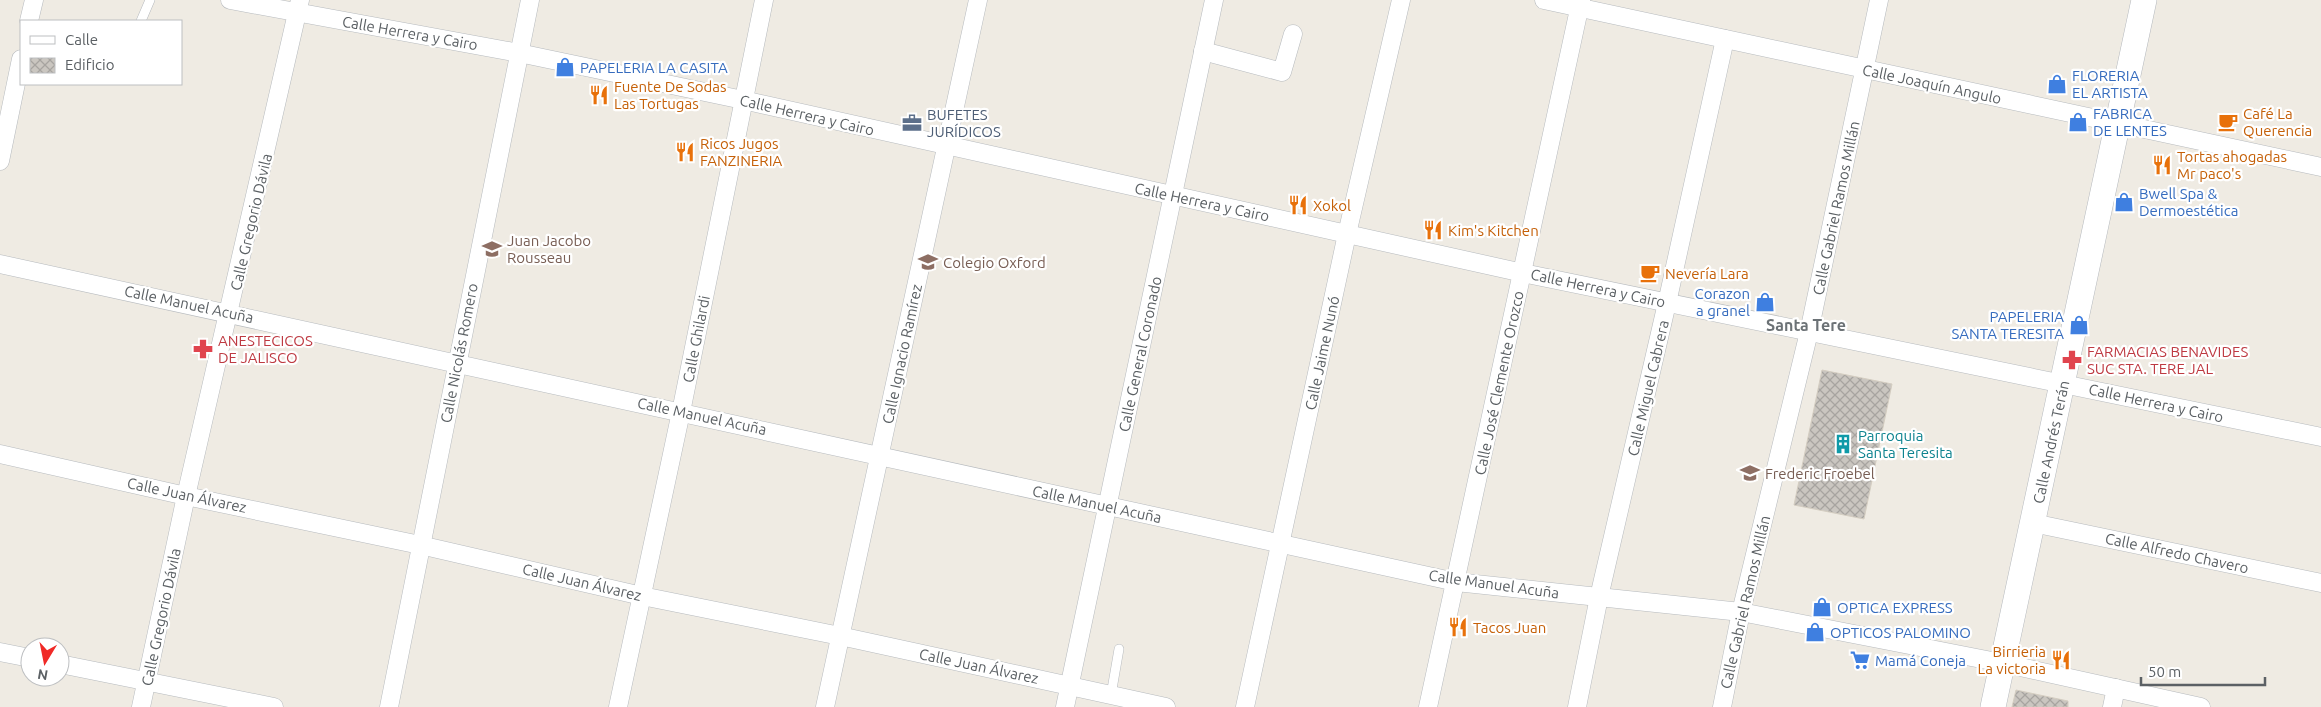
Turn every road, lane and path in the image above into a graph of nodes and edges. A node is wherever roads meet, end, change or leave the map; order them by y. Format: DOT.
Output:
graph roads {
  1 [pos="34,0"];
  2 [pos="150,0"];
  3 [pos="230,0"];
  4 [pos="530,0"];
  5 [pos="764,0"];
  6 [pos="978,0"];
  7 [pos="1214,0"];
  8 [pos="1401,0"];
  9 [pos="1544,0"];
  10 [pos="1879,0"];
  11 [pos="2144,0"];
  12 [pos="1580,4"];
  13 [pos="299,6"];
  14 [pos="29,20"];
  15 [pos="140,20"];
  16 [pos="1293,34"];
  17 [pos="1725,39"];
  18 [pos="1203,51"];
  19 [pos="519,53"];
  20 [pos="20,64"];
  21 [pos="1866,70"];
  22 [pos="743,100"];
  23 [pos="2118,125"];
  24 [pos="946,146"];
  25 [pos="0,161"];
  26 [pos="2321,167"];
  27 [pos="1173,195"];
  28 [pos="1347,234"];
  29 [pos="0,264"];
  30 [pos="1523,273"];
  31 [pos="1667,303"];
  32 [pos="230,313"];
  33 [pos="1809,332"];
  34 [pos="457,363"];
  35 [pos="2064,384"];
  36 [pos="681,412"];
  37 [pos="2321,437"];
  38 [pos="0,454"];
  39 [pos="880,455"];
  40 [pos="186,496"];
  41 [pos="1108,506"];
  42 [pos="2033,523"];
  43 [pos="1281,544"];
  44 [pos="420,545"];
  45 [pos="1456,582"];
  46 [pos="2321,583"];
  47 [pos="642,596"];
  48 [pos="1599,597"];
  49 [pos="1742,612"];
  50 [pos="840,636"];
  51 [pos="1119,649"];
  52 [pos="0,652"];
  53 [pos="20,656"];
  54 [pos="2002,664"];
  55 [pos="70,666"];
  56 [pos="147,681"];
  57 [pos="1069,686"];
  58 [pos="2116,688"];
  59 [pos="1111,695"];
  60 [pos="141,707"];
  61 [pos="274,707"];
  62 [pos="389,707"];
  63 [pos="618,707"];
  64 [pos="825,707"];
  65 [pos="1065,707"];
  66 [pos="1166,707"];
  67 [pos="1245,707"];
  68 [pos="1428,707"];
  69 [pos="1577,707"];
  70 [pos="1722,707"];
  71 [pos="1993,707"];
  72 [pos="2112,707"];
  73 [pos="2201,707"];
  1 -- 14 [label="street"];
  2 -- 15 [label="lane"];
  3 -- 13 [label="street, Calle Herrera y Cairo"];
  4 -- 19 [label="street, Calle Nicolás Romero"];
  5 -- 22 [label="street, Calle Ghilardi"];
  6 -- 24 [label="street, Calle Ignacio Ramírez"];
  7 -- 18 [label="street, Calle General Coronado"];
  8 -- 28 [label="street, Calle Jaime Nunó"];
  9 -- 12 [label="street, Calle Joaquín Angulo"];
  10 -- 21 [label="street, Calle Gabriel Ramos Millán"];
  11 -- 23 [label="street, Calle Andrés Terán"];
  12 -- 17 [label="street, Calle Joaquín Angulo"];
  12 -- 30 [label="street, Calle José Clemente Orozco"];
  13 -- 19 [label="street, Calle Herrera y Cairo"];
  13 -- 32 [label="street, Calle Gregorio Dávila"];
  16 -- 18 [label="street"];
  17 -- 21 [label="street, Calle Joaquín Angulo"];
  17 -- 31 [label="street, Calle Miguel Cabrera"];
  18 -- 27 [label="street, Calle General Coronado"];
  19 -- 22 [label="street, Calle Herrera y Cairo"];
  19 -- 34 [label="street, Calle Nicolás Romero"];
  20 -- 25 [label="street"];
  21 -- 23 [label="street, Calle Joaquín Angulo"];
  21 -- 33 [label="street, Calle Gabriel Ramos Millán"];
  22 -- 24 [label="street, Calle Herrera y Cairo"];
  22 -- 36 [label="street, Calle Ghilardi"];
  23 -- 26 [label="street, Calle Joaquín Angulo"];
  23 -- 35 [label="street, Calle Andrés Terán"];
  24 -- 27 [label="street, Calle Herrera y Cairo"];
  24 -- 39 [label="street, Calle Ignacio Ramírez"];
  27 -- 28 [label="street, Calle Herrera y Cairo"];
  27 -- 41 [label="street, Calle General Coronado"];
  28 -- 30 [label="street, Calle Herrera y Cairo"];
  28 -- 43 [label="street, Calle Jaime Nunó"];
  29 -- 32 [label="street, Calle Manuel Acuña"];
  30 -- 31 [label="street, Calle Herrera y Cairo"];
  30 -- 45 [label="street, Calle José Clemente Orozco"];
  31 -- 33 [label="street, Calle Herrera y Cairo"];
  31 -- 48 [label="street, Calle Miguel Cabrera"];
  32 -- 34 [label="street, Calle Manuel Acuña"];
  32 -- 40 [label="street, Calle Gregorio Dávila"];
  33 -- 35 [label="street, Calle Herrera y Cairo"];
  33 -- 49 [label="street, Calle Gabriel Ramos Millán"];
  34 -- 36 [label="street, Calle Manuel Acuña"];
  34 -- 44 [label="street, Calle Nicolás Romero"];
  35 -- 37 [label="street, Calle Herrera y Cairo"];
  35 -- 42 [label="street, Calle Andrés Terán"];
  36 -- 39 [label="street, Calle Manuel Acuña"];
  36 -- 47 [label="street, Calle Ghilardi"];
  38 -- 40 [label="street, Calle Juan Álvarez"];
  39 -- 41 [label="street, Calle Manuel Acuña"];
  39 -- 50 [label="street, Calle Ignacio Ramírez"];
  40 -- 44 [label="street, Calle Juan Álvarez"];
  40 -- 56 [label="street, Calle Gregorio Dávila"];
  41 -- 43 [label="street, Calle Manuel Acuña"];
  41 -- 57 [label="street, Calle General Coronado"];
  42 -- 46 [label="street, Calle Alfredo Chavero"];
  42 -- 54 [label="street, Calle Andrés Terán"];
  43 -- 45 [label="street, Calle Manuel Acuña"];
  43 -- 67 [label="street, Calle Jaime Nunó"];
  44 -- 47 [label="street, Calle Juan Álvarez"];
  44 -- 62 [label="street, Calle Nicolás Romero"];
  45 -- 48 [label="street, Calle Manuel Acuña"];
  45 -- 68 [label="street, Calle José Clemente Orozco"];
  47 -- 50 [label="street, Calle Juan Álvarez"];
  47 -- 63 [label="street, Calle Ghilardi"];
  48 -- 49 [label="street, Calle Manuel Acuña"];
  48 -- 69 [label="street, Calle Miguel Cabrera"];
  49 -- 54 [label="street, Calle Manuel Acuña"];
  49 -- 70 [label="street, Calle Gabriel Ramos Millán"];
  50 -- 57 [label="street, Calle Juan Álvarez"];
  50 -- 64 [label="street, Calle Ignacio Ramírez"];
  51 -- 59 [label="lane"];
  52 -- 53 [label="street"];
  54 -- 58 [label="street, Calle Manuel Acuña"];
  54 -- 71 [label="street, Calle Andrés Terán"];
  55 -- 56 [label="street"];
  56 -- 60 [label="street, Calle Gregorio Dávila"];
  56 -- 61 [label="street"];
  57 -- 59 [label="street, Calle Juan Álvarez"];
  57 -- 65 [label="street, Calle General Coronado"];
  58 -- 72 [label="street"];
  58 -- 73 [label="street, Calle Manuel Acuña"];
  59 -- 66 [label="street, Calle Juan Álvarez"];
}
